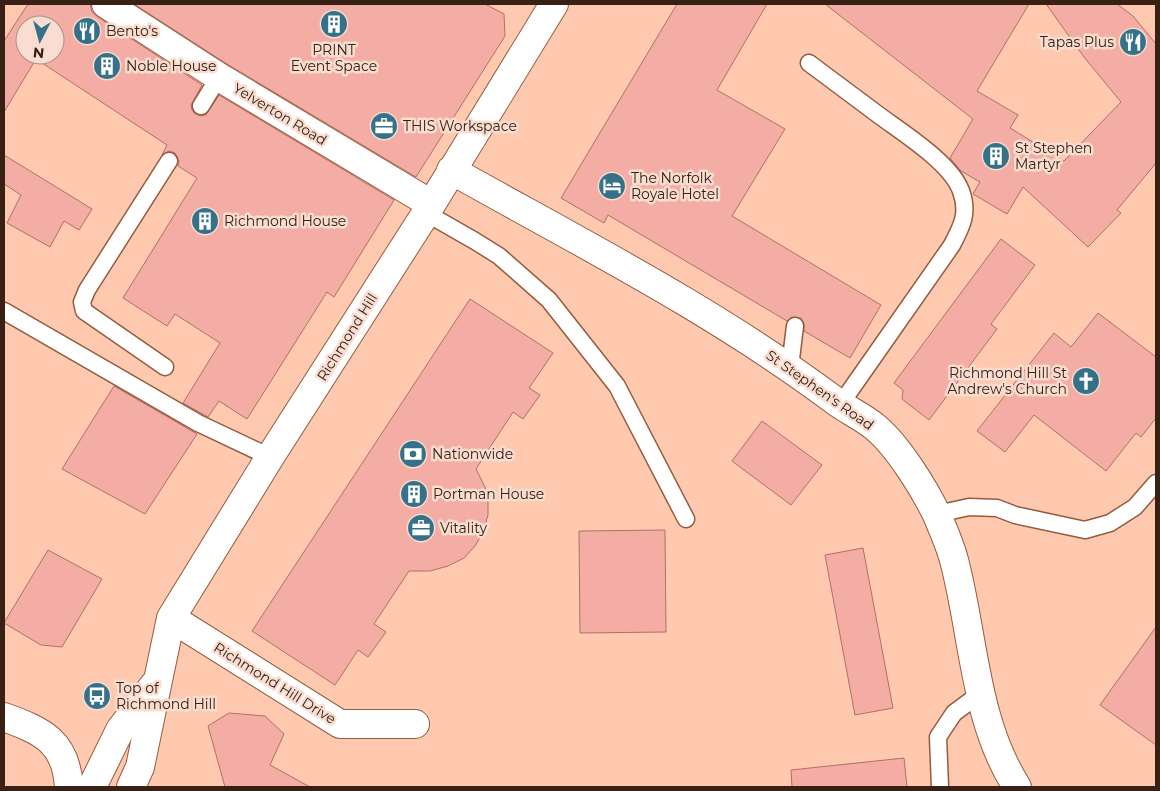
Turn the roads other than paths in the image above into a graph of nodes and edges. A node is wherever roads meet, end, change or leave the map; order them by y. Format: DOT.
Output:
graph roads {
  1 [pos="106,4"];
  2 [pos="554,4"];
  3 [pos="809,63"];
  4 [pos="219,77"];
  5 [pos="201,106"];
  6 [pos="169,161"];
  7 [pos="451,170"];
  8 [pos="428,208"];
  9 [pos="4,311"];
  10 [pos="795,326"];
  11 [pos="165,367"];
  12 [pos="790,368"];
  13 [pos="840,405"];
  14 [pos="270,457"];
  15 [pos="1156,483"];
  16 [pos="936,514"];
  17 [pos="686,519"];
  18 [pos="171,618"];
  19 [pos="159,677"];
  20 [pos="981,693"];
  21 [pos="4,717"];
  22 [pos="415,724"];
  23 [pos="69,787"];
  24 [pos="92,787"];
  25 [pos="131,787"];
  26 [pos="940,787"];
  27 [pos="1017,787"];
  1 -- 4 [label="street, Yelverton Road"];
  2 -- 7 [label="street, Richmond Hill"];
  3 -- 13 [label="lane"];
  4 -- 5 [label="lane"];
  4 -- 8 [label="street, Yelverton Road"];
  6 -- 11 [label="lane"];
  7 -- 8 [label="street, Richmond Hill"];
  7 -- 12 [label="street, St Stephen's Road"];
  8 -- 14 [label="street, Richmond Hill"];
  8 -- 17 [label="lane"];
  9 -- 14 [label="lane"];
  10 -- 12 [label="lane"];
  12 -- 13 [label="street, St Stephen's Road"];
  13 -- 16 [label="street, St Stephen's Road"];
  14 -- 18 [label="street, Richmond Hill"];
  15 -- 16 [label="lane"];
  16 -- 20 [label="street, St Stephen's Road"];
  18 -- 19 [label="street, Richmond Hill"];
  18 -- 22 [label="street, Richmond Hill Drive"];
  19 -- 24 [label="street, Richmond Hill"];
  19 -- 25 [label="street, Richmond Hill"];
  20 -- 26 [label="lane"];
  20 -- 27 [label="street, St Stephen's Road"];
  21 -- 23 [label="street"];
}
